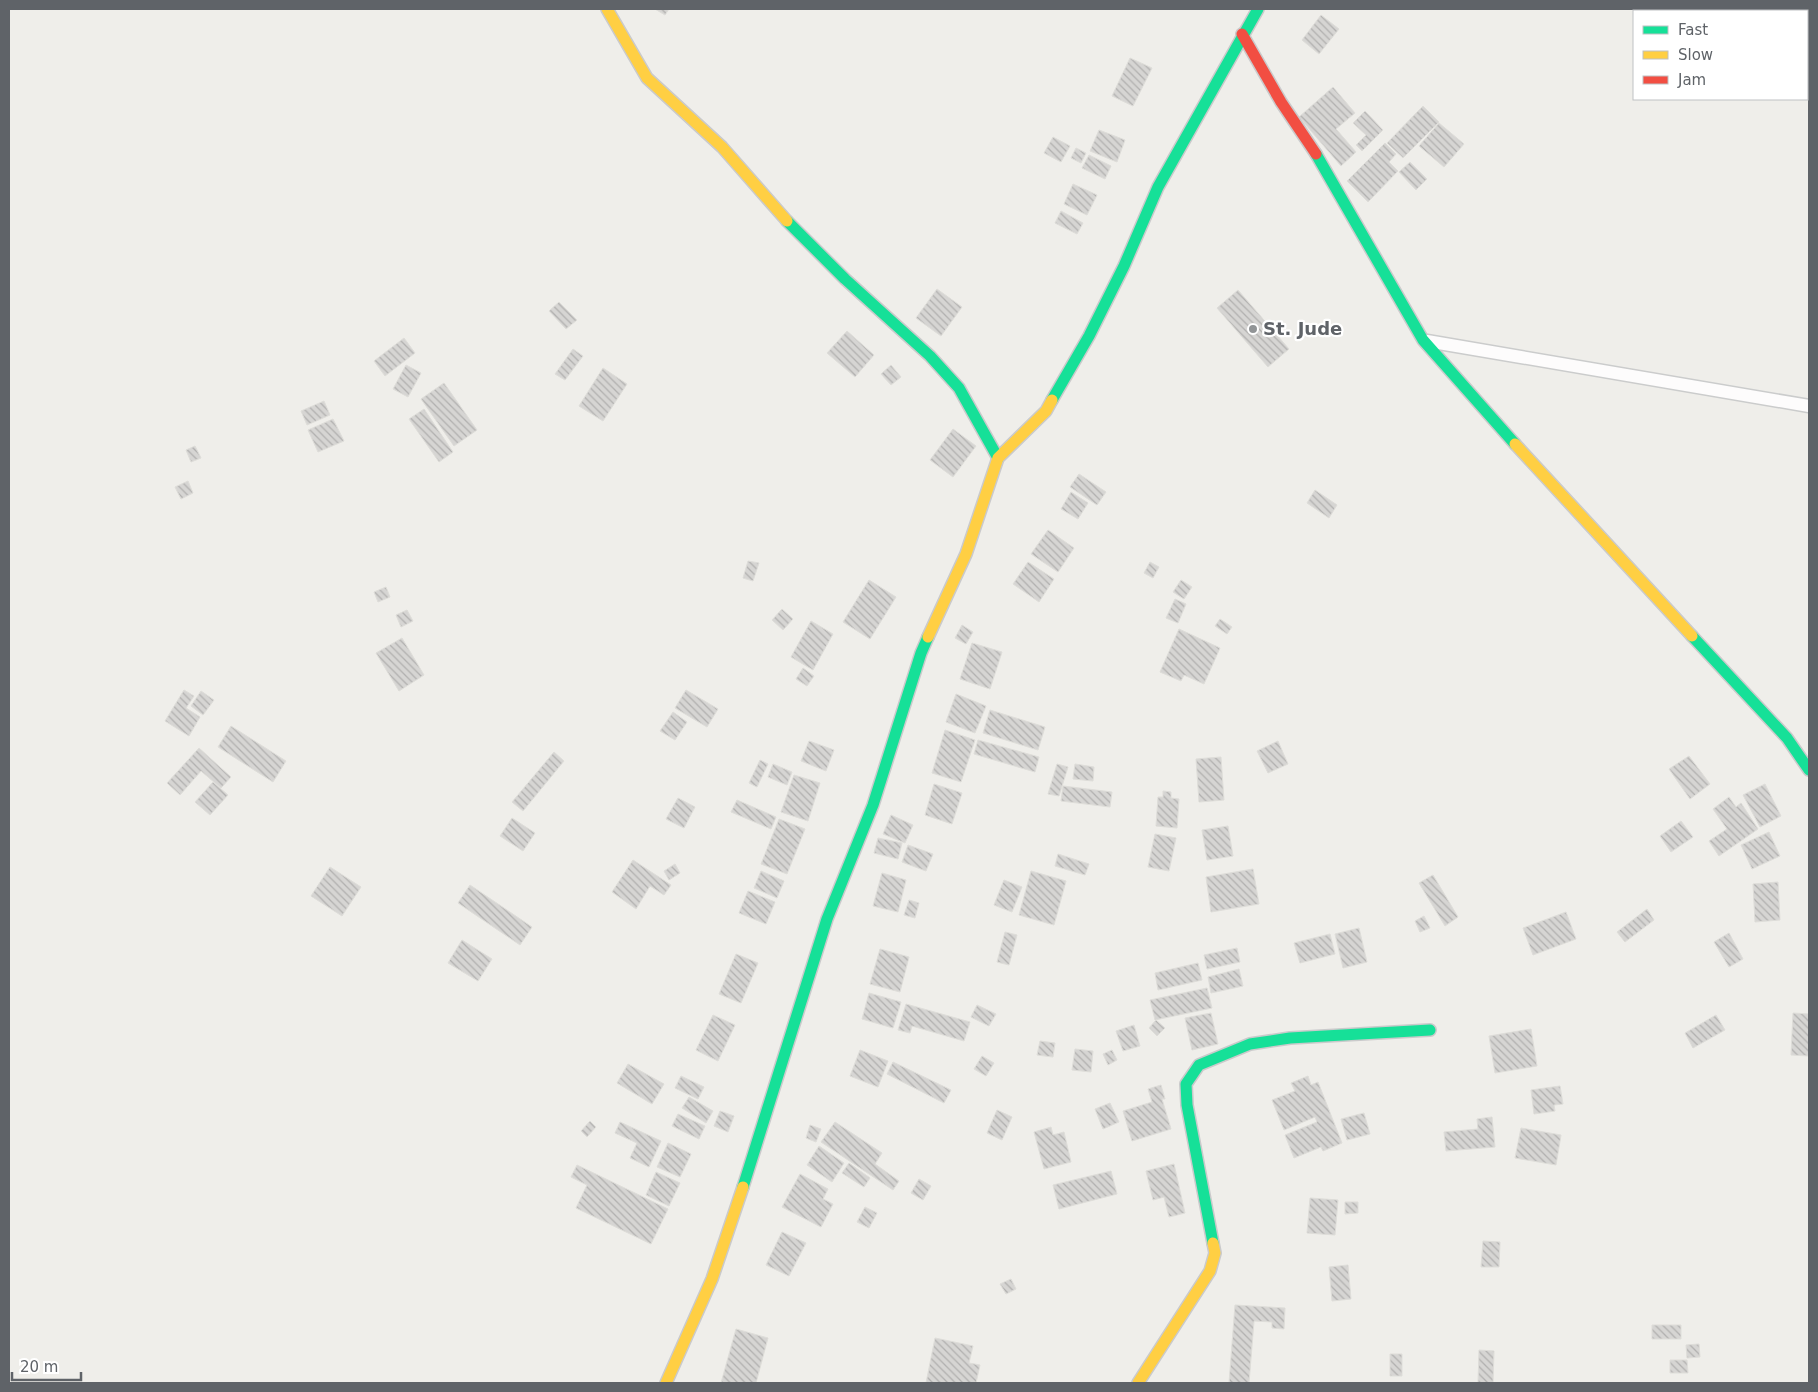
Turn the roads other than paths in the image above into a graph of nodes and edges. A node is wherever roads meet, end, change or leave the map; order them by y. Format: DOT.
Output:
graph roads {
  1 [pos="607,9"];
  2 [pos="1258,9"];
  3 [pos="1242,34"];
  4 [pos="1423,340"];
  5 [pos="1809,406"];
  6 [pos="998,458"];
  7 [pos="1809,770"];
  8 [pos="1430,1030"];
  9 [pos="666,1383"];
  10 [pos="1138,1383"];
  1 -- 6 [label="street"];
  2 -- 3 [label="street"];
  3 -- 4 [label="street"];
  3 -- 6 [label="street"];
  4 -- 5 [label="lane"];
  4 -- 7 [label="street"];
  6 -- 9 [label="street"];
  8 -- 10 [label="street"];
}
